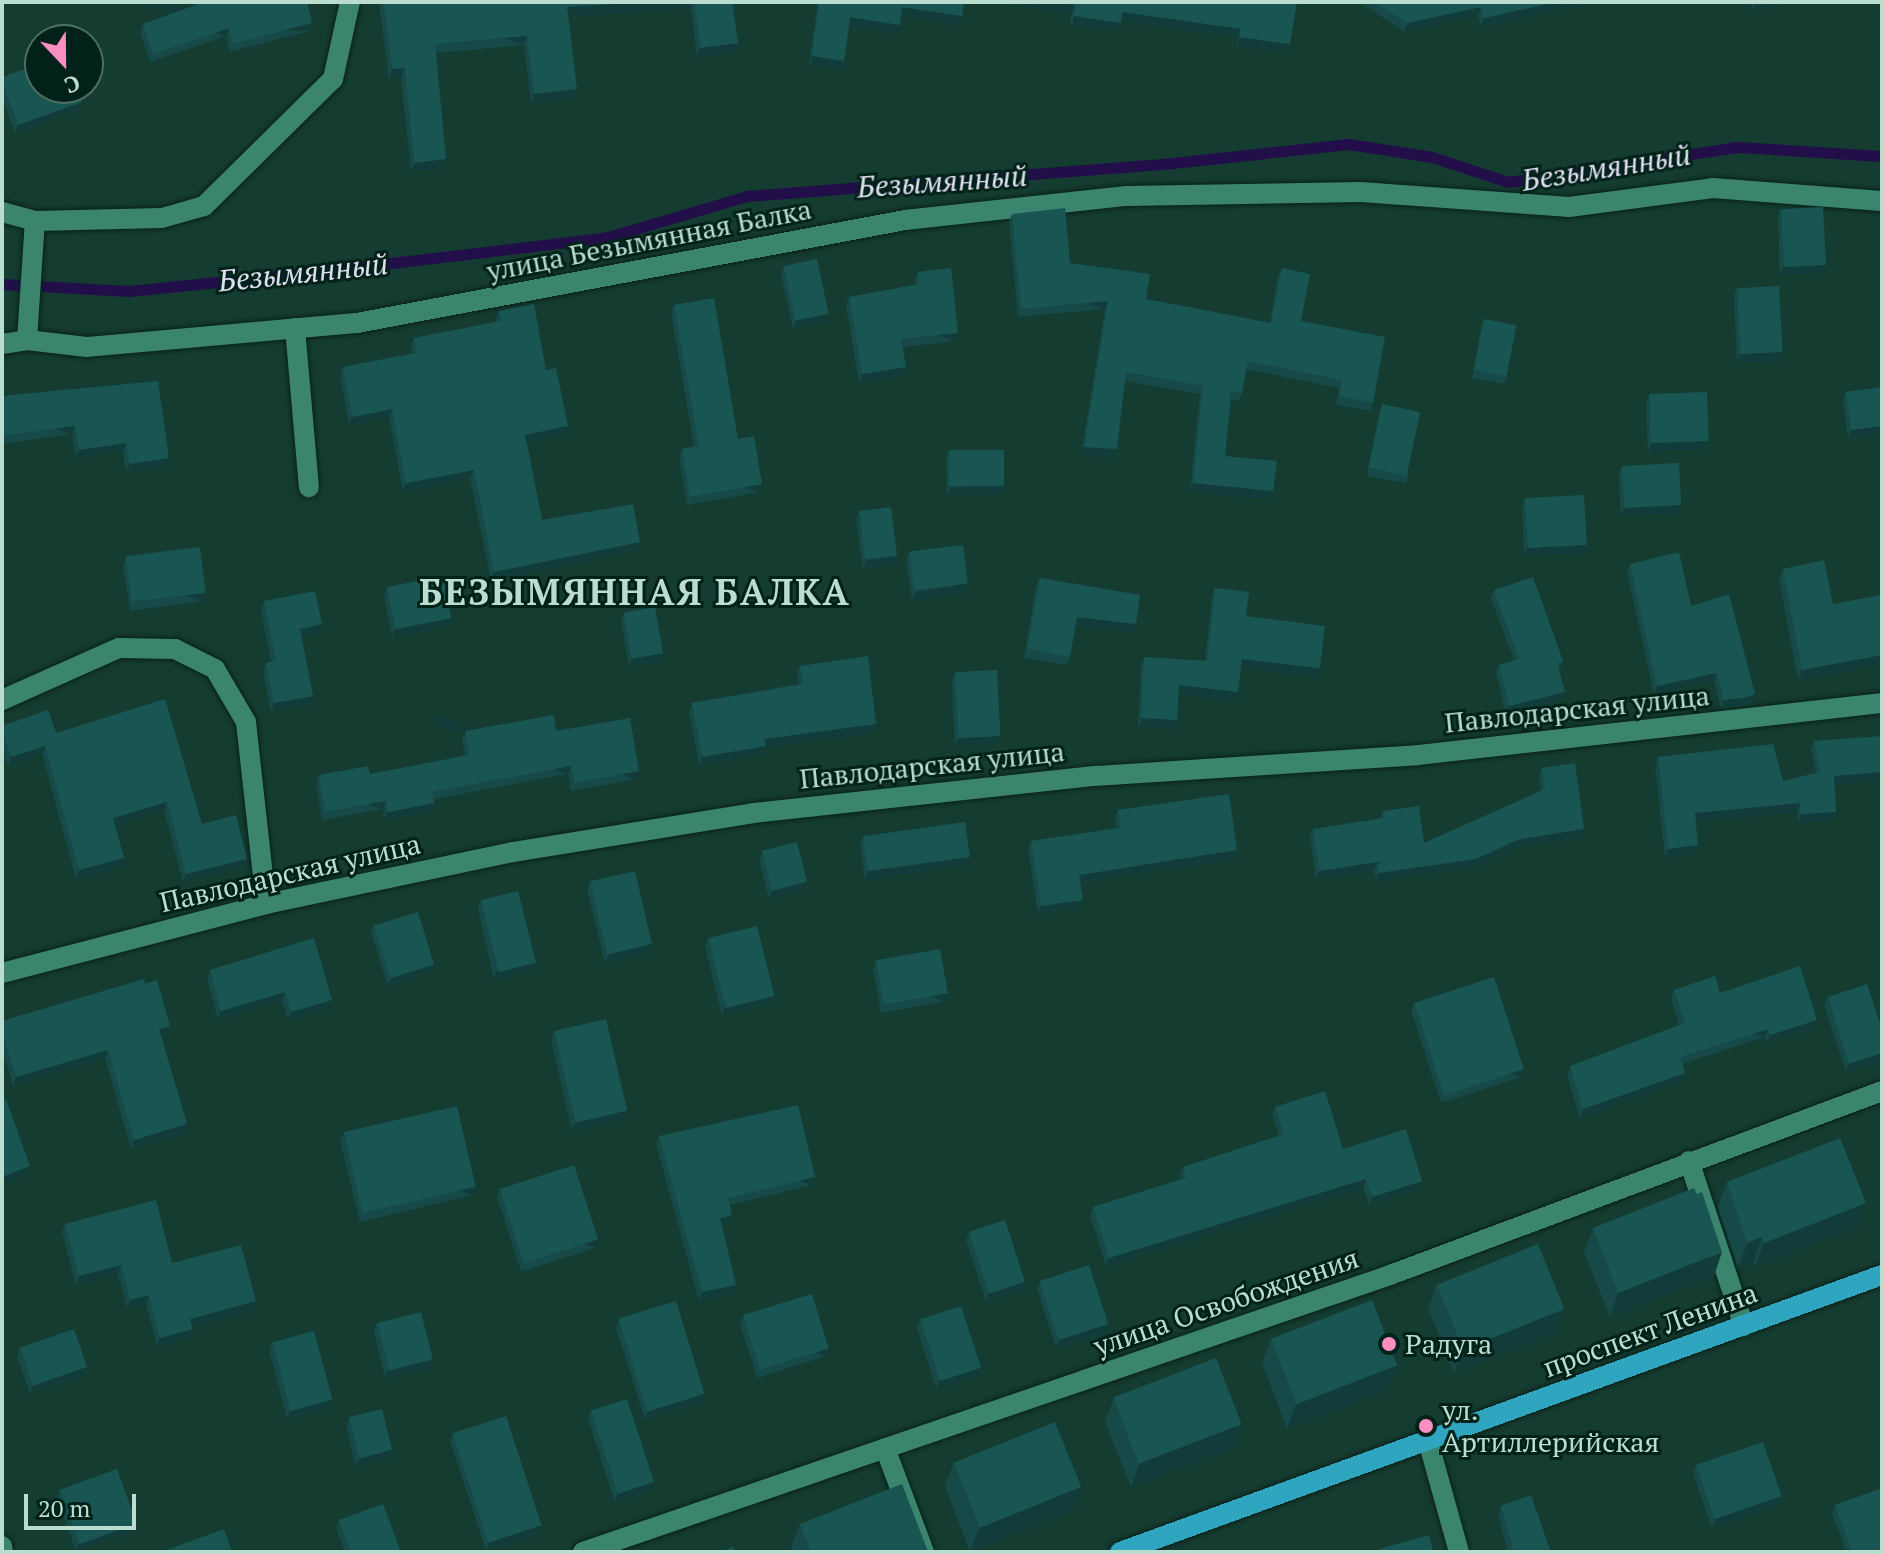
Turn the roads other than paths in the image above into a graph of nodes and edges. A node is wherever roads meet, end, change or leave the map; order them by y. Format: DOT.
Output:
graph roads {
  1 [pos="350,2"];
  2 [pos="1882,201"];
  3 [pos="2,212"];
  4 [pos="35,221"];
  5 [pos="295,328"];
  6 [pos="27,340"];
  7 [pos="2,344"];
  8 [pos="309,487"];
  9 [pos="2,700"];
  10 [pos="1882,703"];
  11 [pos="266,904"];
  12 [pos="2,973"];
  13 [pos="1882,1091"];
  14 [pos="1689,1161"];
  15 [pos="1882,1275"];
  16 [pos="1744,1326"];
  17 [pos="1428,1441"];
  18 [pos="885,1448"];
  19 [pos="2,1546"];
  20 [pos="3,1552"];
  21 [pos="583,1552"];
  22 [pos="924,1552"];
  23 [pos="1120,1552"];
  24 [pos="1459,1552"];
  1 -- 4 [label="street"];
  2 -- 5 [label="street, улица Безымянная Балка"];
  3 -- 4 [label="street"];
  4 -- 6 [label="street"];
  5 -- 6 [label="street, улица Безымянная Балка"];
  5 -- 8 [label="street"];
  6 -- 7 [label="street, улица Безымянная Балка"];
  9 -- 11 [label="street"];
  10 -- 11 [label="street, Павлодарская улица"];
  11 -- 12 [label="street, Павлодарская улица"];
  13 -- 14 [label="street, улица Освобождения"];
  14 -- 16 [label="street"];
  14 -- 18 [label="street, улица Освобождения"];
  15 -- 16 [label="main road, проспект Ленина"];
  16 -- 17 [label="main road, проспект Ленина"];
  17 -- 23 [label="main road, проспект Ленина"];
  17 -- 24 [label="street"];
  18 -- 21 [label="street, улица Освобождения"];
  18 -- 22 [label="street"];
  19 -- 20 [label="street"];
}
